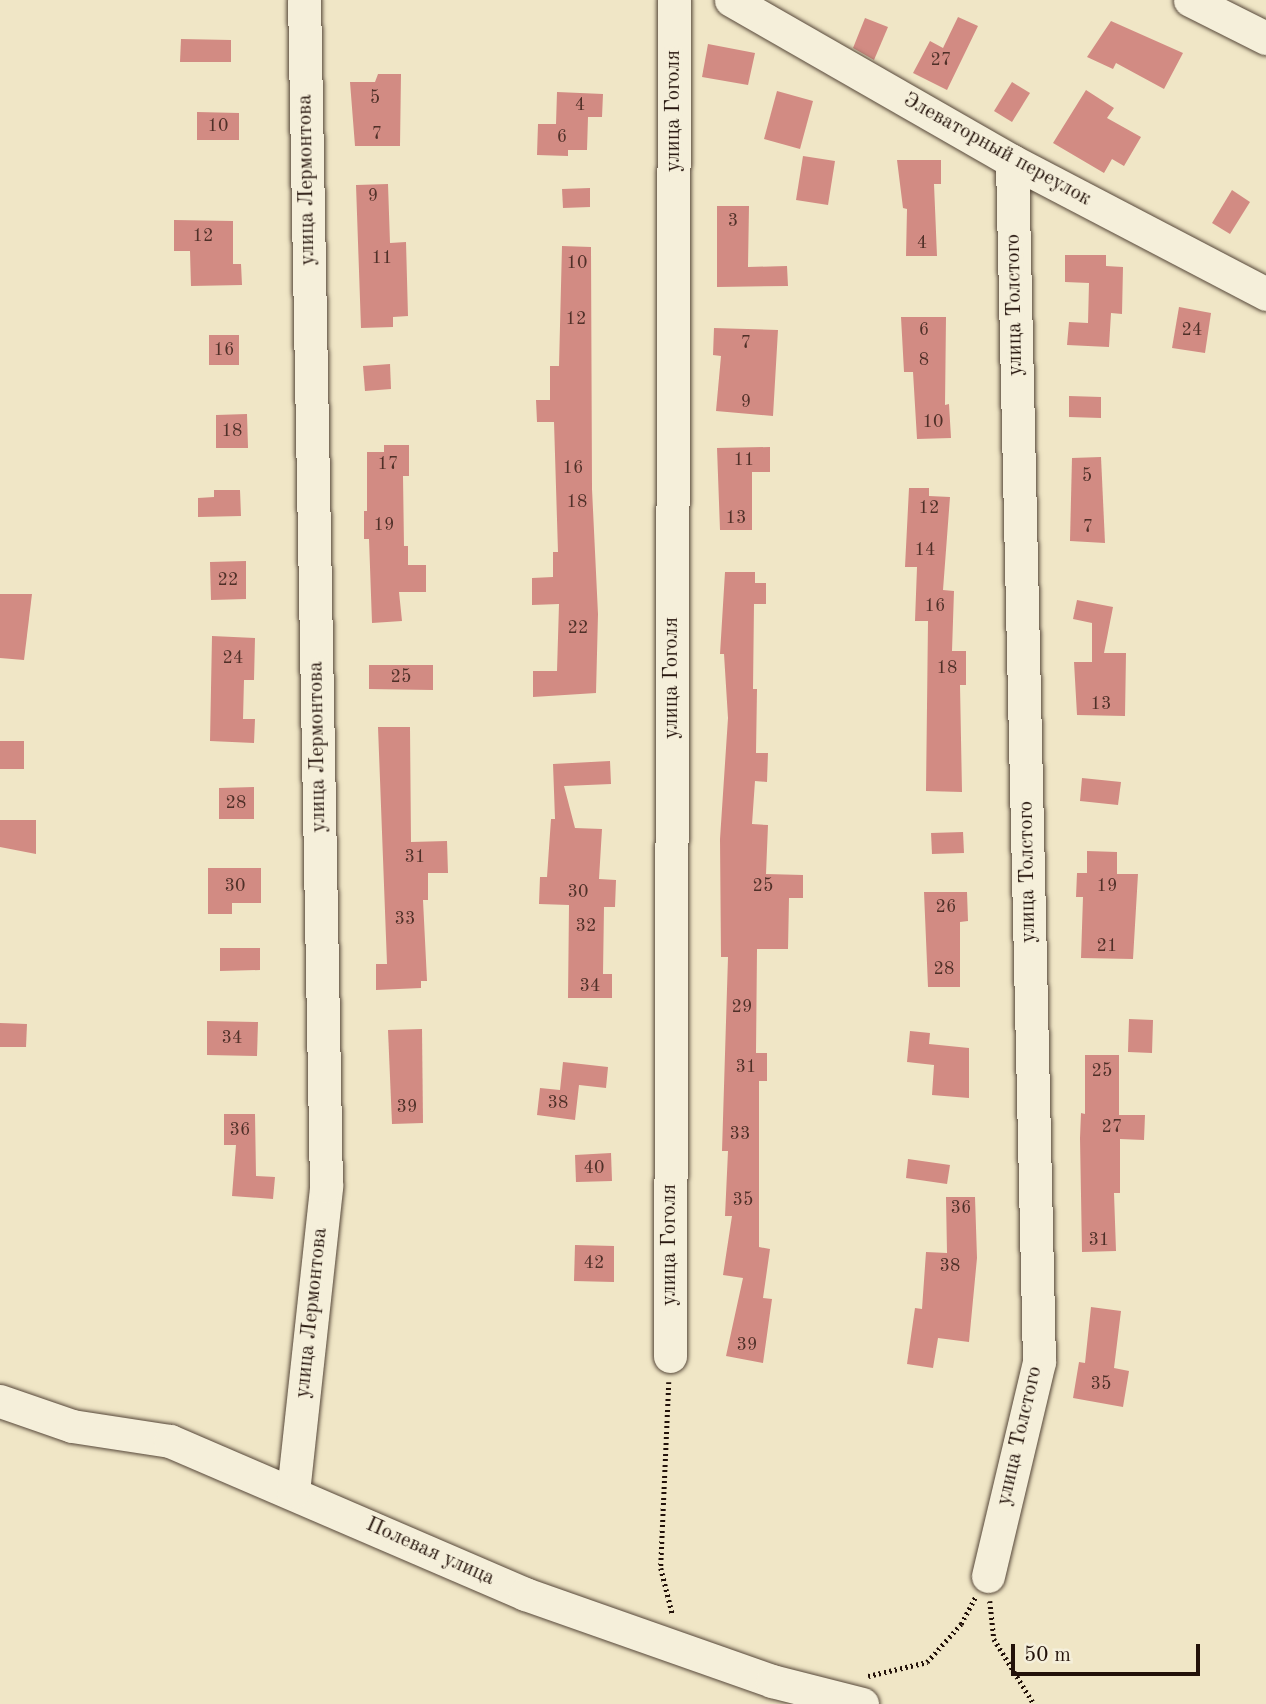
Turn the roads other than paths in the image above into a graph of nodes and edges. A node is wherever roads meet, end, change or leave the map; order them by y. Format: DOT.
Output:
graph roads {
  1 [pos="304,0"];
  2 [pos="674,0"];
  3 [pos="731,0"];
  4 [pos="1190,0"];
  5 [pos="1266,38"];
  6 [pos="1012,161"];
  7 [pos="1266,294"];
  8 [pos="670,1356"];
  9 [pos="0,1401"];
  10 [pos="293,1492"];
  11 [pos="988,1576"];
  12 [pos="859,1691"];
  1 -- 10 [label="street, улица Лермонтова"];
  2 -- 8 [label="street, улица Гоголя"];
  3 -- 6 [label="street, Элеваторный переулок"];
  4 -- 5 [label="street"];
  6 -- 7 [label="street, Элеваторный переулок"];
  6 -- 11 [label="street, улица Толстого"];
  9 -- 10 [label="street, Полевая улица"];
  10 -- 12 [label="street, Полевая улица"];
}
